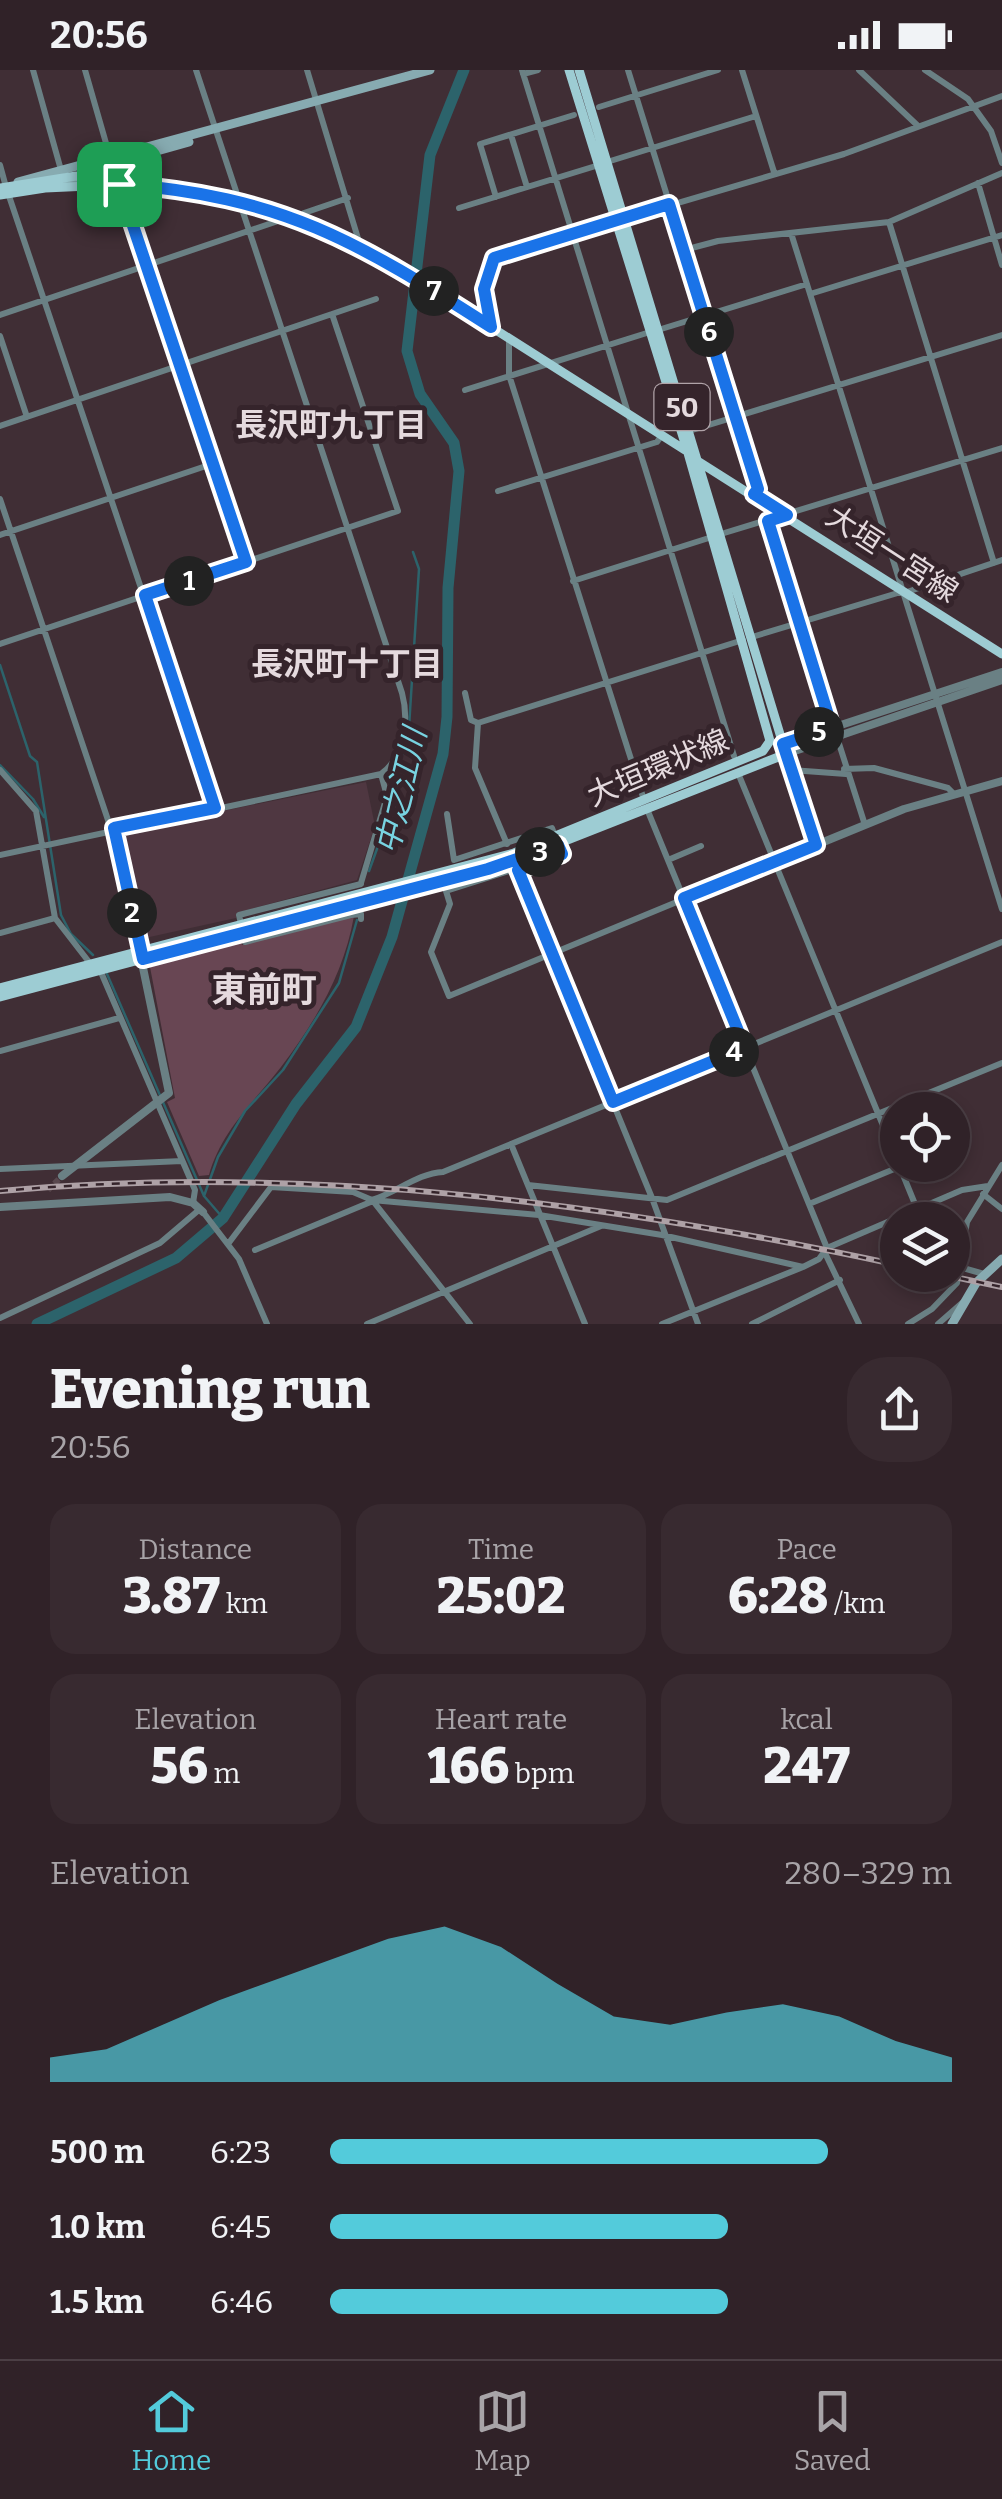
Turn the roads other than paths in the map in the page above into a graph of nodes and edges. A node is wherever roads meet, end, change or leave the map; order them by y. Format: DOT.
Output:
graph roads {
  1 [pos="34,70"];
  2 [pos="85,70"];
  3 [pos="196,70"];
  4 [pos="307,70"];
  5 [pos="430,70"];
  6 [pos="538,70"];
  7 [pos="569,70"];
  8 [pos="580,70"];
  9 [pos="628,70"];
  10 [pos="718,70"];
  11 [pos="742,70"];
  12 [pos="859,70"];
  13 [pos="925,70"];
  14 [pos="522,72"];
  15 [pos="636,96"];
  16 [pos="1002,96"];
  17 [pos="317,102"];
  18 [pos="973,105"];
  19 [pos="600,106"];
  20 [pos="574,115"];
  21 [pos="756,116"];
  22 [pos="918,125"];
  23 [pos="539,126"];
  24 [pos="214,132"];
  25 [pos="511,135"];
  26 [pos="652,148"];
  27 [pos="110,157"];
  28 [pos="603,163"];
  29 [pos="1002,163"];
  30 [pos="0,165"];
  31 [pos="61,170"];
  32 [pos="774,172"];
  33 [pos="1002,173"];
  34 [pos="90,178"];
  35 [pos="556,178"];
  36 [pos="978,183"];
  37 [pos="119,184"];
  38 [pos="60,187"];
  39 [pos="527,187"];
  40 [pos="4,191"];
  41 [pos="496,196"];
  42 [pos="348,198"];
  43 [pos="236,199"];
  44 [pos="669,204"];
  45 [pos="460,208"];
  46 [pos="284,214"];
  47 [pos="620,218"];
  48 [pos="302,220"];
  49 [pos="889,222"];
  50 [pos="247,232"];
  51 [pos="572,234"];
  52 [pos="791,234"];
  53 [pos="998,237"];
  54 [pos="360,245"];
  55 [pos="684,250"];
  56 [pos="1002,265"];
  57 [pos="146,266"];
  58 [pos="902,266"];
  59 [pos="807,284"];
  60 [pos="810,294"];
  61 [pos="376,299"];
  62 [pos="46,300"];
  63 [pos="332,314"];
  64 [pos="0,315"];
  65 [pos="704,316"];
  66 [pos="491,327"];
  67 [pos="280,331"];
  68 [pos="654,331"];
  69 [pos="1002,335"];
  70 [pos="0,336"];
  71 [pos="510,338"];
  72 [pos="608,346"];
  73 [pos="930,357"];
  74 [pos="548,364"];
  75 [pos="179,365"];
  76 [pos="509,375"];
  77 [pos="838,386"];
  78 [pos="464,390"];
  79 [pos="79,399"];
  80 [pos="628,414"];
  81 [pos="27,418"];
  82 [pos="735,418"];
  83 [pos="0,426"];
  84 [pos="688,432"];
  85 [pos="662,435"];
  86 [pos="638,448"];
  87 [pos="1002,448"];
  88 [pos="688,453"];
  89 [pos="962,460"];
  90 [pos="699,462"];
  91 [pos="212,464"];
  92 [pos="540,478"];
  93 [pos="870,488"];
  94 [pos="498,491"];
  95 [pos="754,494"];
  96 [pos="112,497"];
  97 [pos="0,499"];
  98 [pos="787,515"];
  99 [pos="768,521"];
  100 [pos="347,528"];
  101 [pos="10,532"];
  102 [pos="0,535"];
  103 [pos="716,536"];
  104 [pos="670,550"];
  105 [pos="246,562"];
  106 [pos="998,562"];
  107 [pos="573,581"];
  108 [pos="903,591"];
  109 [pos="145,595"];
  110 [pos="799,624"];
  111 [pos="44,630"];
  112 [pos="748,638"];
  113 [pos="0,644"];
  114 [pos="702,653"];
  115 [pos="1002,654"];
  116 [pos="1002,676"];
  117 [pos="604,683"];
  118 [pos="466,693"];
  119 [pos="936,698"];
  120 [pos="478,722"];
  121 [pos="770,730"];
  122 [pos="833,733"];
  123 [pos="784,749"];
  124 [pos="763,751"];
  125 [pos="734,756"];
  126 [pos="0,770"];
  127 [pos="791,770"];
  128 [pos="845,771"];
  129 [pos="738,773"];
  130 [pos="381,774"];
  131 [pos="1002,781"];
  132 [pos="959,793"];
  133 [pos="646,805"];
  134 [pos="215,808"];
  135 [pos="447,814"];
  136 [pos="865,825"];
  137 [pos="113,829"];
  138 [pos="557,841"];
  139 [pos="43,843"];
  140 [pos="507,844"];
  141 [pos="816,845"];
  142 [pos="701,846"];
  143 [pos="0,855"];
  144 [pos="668,860"];
  145 [pos="774,862"];
  146 [pos="518,870"];
  147 [pos="999,890"];
  148 [pos="360,891"];
  149 [pos="684,898"];
  150 [pos="1002,909"];
  151 [pos="55,918"];
  152 [pos="361,918"];
  153 [pos="242,928"];
  154 [pos="0,933"];
  155 [pos="1002,942"];
  156 [pos="142,954"];
  157 [pos="552,954"];
  158 [pos="89,962"];
  159 [pos="100,970"];
  160 [pos="0,988"];
  161 [pos="0,997"];
  162 [pos="835,1011"];
  163 [pos="120,1018"];
  164 [pos="745,1048"];
  165 [pos="0,1051"];
  166 [pos="1002,1062"];
  167 [pos="160,1101"];
  168 [pos="613,1102"];
  169 [pos="877,1114"];
  170 [pos="880,1121"];
  171 [pos="510,1144"];
  172 [pos="787,1150"];
  173 [pos="0,1156"];
  174 [pos="182,1161"];
  175 [pos="1002,1164"];
  176 [pos="74,1166"];
  177 [pos="1,1169"];
  178 [pos="880,1174"];
  179 [pos="62,1176"];
  180 [pos="528,1186"];
  181 [pos="988,1186"];
  182 [pos="48,1190"];
  183 [pos="982,1194"];
  184 [pos="652,1198"];
  185 [pos="372,1200"];
  186 [pos="934,1202"];
  187 [pos="43,1204"];
  188 [pos="809,1204"];
  189 [pos="0,1208"];
  190 [pos="199,1208"];
  191 [pos="1002,1209"];
  192 [pos="539,1215"];
  193 [pos="970,1215"];
  194 [pos="602,1225"];
  195 [pos="880,1226"];
  196 [pos="662,1234"];
  197 [pos="553,1248"];
  198 [pos="231,1249"];
  199 [pos="255,1250"];
  200 [pos="826,1251"];
  201 [pos="1002,1259"];
  202 [pos="803,1267"];
  203 [pos="970,1270"];
  204 [pos="984,1274"];
  205 [pos="840,1280"];
  206 [pos="444,1292"];
  207 [pos="950,1292"];
  208 [pos="963,1302"];
  209 [pos="692,1311"];
  210 [pos="0,1318"];
  211 [pos="267,1324"];
  212 [pos="367,1324"];
  213 [pos="470,1324"];
  214 [pos="585,1324"];
  215 [pos="662,1324"];
  216 [pos="698,1324"];
  217 [pos="752,1324"];
  218 [pos="859,1324"];
  219 [pos="908,1324"];
  220 [pos="938,1324"];
  221 [pos="952,1324"];
  1 -- 31 [label="street"];
  2 -- 27 [label="street"];
  3 -- 24 [label="street"];
  4 -- 17 [label="street"];
  5 -- 17 [label="main road"];
  6 -- 14 [label="street"];
  7 -- 28 [label="main road, 大垣環状線 / 50"];
  8 -- 28 [label="main road, 大垣環状線 / 50"];
  9 -- 15 [label="street"];
  10 -- 15 [label="street"];
  11 -- 21 [label="street"];
  12 -- 22 [label="street"];
  13 -- 18 [label="street"];
  14 -- 23 [label="street"];
  15 -- 19 [label="street"];
  15 -- 26 [label="street"];
  16 -- 18 [label="street"];
  17 -- 24 [label="main road"];
  17 -- 42 [label="street"];
  18 -- 22 [label="street"];
  18 -- 29 [label="street"];
  20 -- 23 [label="street"];
  21 -- 26 [label="street"];
  21 -- 32 [label="street"];
  22 -- 32 [label="street"];
  23 -- 25 [label="street"];
  23 -- 35 [label="street"];
  24 -- 27 [label="main road"];
  24 -- 34 [label="main road"];
  24 -- 43 [label="street"];
  25 -- 39 [label="street"];
  25 -- 41 [label="street"];
  26 -- 28 [label="street"];
  26 -- 44 [label="street"];
  27 -- 31 [label="main road"];
  28 -- 35 [label="street"];
  28 -- 47 [label="main road, 大垣環状線 / 50"];
  30 -- 40 [label="street"];
  31 -- 40 [label="main road"];
  32 -- 44 [label="street"];
  33 -- 36 [label="street"];
  34 -- 37 [label="main road, 大垣一宮線"];
  34 -- 38 [label="main road"];
  34 -- 40 [label="main road, 大垣一宮線"];
  35 -- 39 [label="street"];
  35 -- 51 [label="street"];
  36 -- 49 [label="street"];
  36 -- 53 [label="street"];
  37 -- 38 [label="main road, 大垣一宮線"];
  37 -- 43 [label="main road, 大垣一宮線"];
  37 -- 57 [label="street"];
  38 -- 40 [label="main road, 大垣一宮線"];
  39 -- 41 [label="street"];
  40 -- 62 [label="street"];
  41 -- 45 [label="street"];
  42 -- 48 [label="street"];
  42 -- 54 [label="street"];
  43 -- 46 [label="main road, 大垣一宮線"];
  43 -- 50 [label="street"];
  44 -- 47 [label="street"];
  44 -- 55 [label="street"];
  46 -- 48 [label="main road, 大垣一宮線"];
  46 -- 50 [label="street"];
  47 -- 51 [label="street"];
  47 -- 68 [label="main road, 大垣環状線 / 50"];
  48 -- 54 [label="main road, 大垣一宮線"];
  49 -- 52 [label="street"];
  49 -- 58 [label="street"];
  50 -- 57 [label="street"];
  50 -- 67 [label="street"];
  51 -- 66 [label="street"];
  51 -- 72 [label="street"];
  52 -- 55 [label="street"];
  52 -- 59 [label="street"];
  53 -- 56 [label="street"];
  53 -- 58 [label="street"];
  54 -- 66 [label="main road, 大垣一宮線"];
  55 -- 65 [label="street"];
  57 -- 62 [label="street"];
  57 -- 75 [label="street"];
  58 -- 60 [label="street"];
  58 -- 73 [label="street"];
  59 -- 60 [label="street"];
  59 -- 65 [label="street"];
  60 -- 77 [label="street"];
  61 -- 63 [label="street"];
  62 -- 64 [label="street"];
  62 -- 79 [label="street"];
  63 -- 67 [label="street"];
  63 -- 100 [label="street"];
  65 -- 68 [label="street"];
  65 -- 82 [label="street"];
  66 -- 71 [label="main road, 大垣一宮線"];
  67 -- 75 [label="street"];
  67 -- 100 [label="street"];
  68 -- 72 [label="street"];
  68 -- 84 [label="main road, 大垣環状線 / 50"];
  68 -- 88 [label="main road, 大垣環状線 / 50"];
  69 -- 73 [label="street"];
  70 -- 81 [label="street"];
  71 -- 74 [label="main road, 大垣一宮線"];
  71 -- 76 [label="street"];
  72 -- 74 [label="street"];
  72 -- 80 [label="street"];
  73 -- 77 [label="street"];
  73 -- 89 [label="street"];
  74 -- 76 [label="street"];
  74 -- 80 [label="main road, 大垣一宮線"];
  75 -- 79 [label="street"];
  75 -- 91 [label="street"];
  76 -- 78 [label="street"];
  76 -- 92 [label="street"];
  77 -- 82 [label="street"];
  77 -- 93 [label="street"];
  79 -- 81 [label="street"];
  79 -- 96 [label="street"];
  80 -- 85 [label="main road, 大垣一宮線"];
  80 -- 86 [label="street"];
  81 -- 83 [label="street"];
  82 -- 84 [label="street"];
  82 -- 95 [label="street"];
  84 -- 90 [label="main road, 大垣環状線 / 50"];
  85 -- 86 [label="street"];
  85 -- 88 [label="main road, 大垣一宮線"];
  86 -- 92 [label="street"];
  86 -- 104 [label="street"];
  87 -- 89 [label="street"];
  88 -- 90 [label="main road, 大垣一宮線"];
  88 -- 103 [label="main road, 大垣環状線 / 50"];
  89 -- 93 [label="street"];
  89 -- 106 [label="street"];
  90 -- 95 [label="main road, 大垣一宮線"];
  90 -- 103 [label="main road, 大垣環状線 / 50"];
  91 -- 96 [label="street"];
  91 -- 105 [label="street"];
  92 -- 94 [label="street"];
  92 -- 107 [label="street"];
  93 -- 98 [label="street"];
  93 -- 108 [label="street"];
  95 -- 98 [label="main road, 大垣一宮線"];
  96 -- 101 [label="street"];
  96 -- 109 [label="street"];
  97 -- 101 [label="street"];
  98 -- 99 [label="street"];
  98 -- 108 [label="main road, 大垣一宮線"];
  99 -- 103 [label="street"];
  99 -- 110 [label="street"];
  100 -- 105 [label="street"];
  100 -- 130 [label="street"];
  101 -- 102 [label="street"];
  101 -- 111 [label="street"];
  103 -- 104 [label="street"];
  103 -- 112 [label="main road, 大垣環状線 / 50"];
  104 -- 107 [label="street"];
  104 -- 114 [label="street"];
  105 -- 109 [label="street"];
  106 -- 108 [label="street"];
  107 -- 117 [label="street"];
  108 -- 110 [label="street"];
  108 -- 115 [label="main road, 大垣一宮線"];
  108 -- 119 [label="street"];
  109 -- 111 [label="street"];
  109 -- 134 [label="street"];
  110 -- 112 [label="street"];
  110 -- 122 [label="street"];
  111 -- 113 [label="street"];
  111 -- 137 [label="street"];
  112 -- 114 [label="street"];
  112 -- 121 [label="main road, 大垣環状線 / 50"];
  112 -- 123 [label="main road, 大垣環状線 / 50"];
  114 -- 117 [label="street"];
  114 -- 125 [label="street"];
  116 -- 119 [label="street"];
  117 -- 120 [label="street"];
  117 -- 133 [label="street"];
  118 -- 120 [label="street"];
  119 -- 122 [label="street"];
  119 -- 132 [label="street"];
  120 -- 140 [label="street"];
  121 -- 123 [label="main road, 50"];
  121 -- 124 [label="main road, 大垣環状線"];
  122 -- 123 [label="street"];
  122 -- 128 [label="street"];
  123 -- 124 [label="main road"];
  123 -- 127 [label="street"];
  123 -- 129 [label="main road, 大垣環状線"];
  124 -- 133 [label="main road, 大垣環状線"];
  126 -- 139 [label="street"];
  127 -- 128 [label="street"];
  127 -- 141 [label="street"];
  128 -- 132 [label="street"];
  128 -- 136 [label="street"];
  129 -- 133 [label="main road, 大垣環状線"];
  129 -- 145 [label="street"];
  130 -- 134 [label="street"];
  130 -- 148 [label="street"];
  131 -- 132 [label="street"];
  132 -- 136 [label="street"];
  132 -- 147 [label="street"];
  133 -- 138 [label="main road, 大垣環状線"];
  133 -- 144 [label="street"];
  134 -- 137 [label="street"];
  135 -- 140 [label="street"];
  136 -- 141 [label="street"];
  137 -- 139 [label="street"];
  137 -- 156 [label="street"];
  138 -- 140 [label="street"];
  138 -- 146 [label="street"];
  138 -- 148 [label="main road, 大垣環状線"];
  139 -- 143 [label="street"];
  139 -- 151 [label="street"];
  141 -- 145 [label="street"];
  142 -- 144 [label="street"];
  144 -- 149 [label="street"];
  145 -- 149 [label="street"];
  145 -- 162 [label="street"];
  146 -- 157 [label="street"];
  146 -- 157 [label="street"];
  147 -- 150 [label="street"];
  148 -- 153 [label="main road, 大垣環状線"];
  148 -- 153 [label="street"];
  149 -- 157 [label="street"];
  149 -- 164 [label="street"];
  151 -- 154 [label="street"];
  151 -- 158 [label="street"];
  152 -- 153 [label="street"];
  153 -- 156 [label="main road, 大垣環状線"];
  155 -- 162 [label="street"];
  156 -- 158 [label="main road, 大垣環状線"];
  156 -- 159 [label="main road, 大垣環状線"];
  156 -- 167 [label="street"];
  157 -- 168 [label="street"];
  158 -- 160 [label="main road, 大垣環状線"];
  159 -- 161 [label="main road, 大垣環状線"];
  159 -- 163 [label="street"];
  162 -- 164 [label="street"];
  162 -- 169 [label="street"];
  163 -- 165 [label="street"];
  163 -- 167 [label="street"];
  164 -- 168 [label="street"];
  164 -- 172 [label="street"];
  166 -- 169 [label="street"];
  167 -- 174 [label="street"];
  167 -- 176 [label="street"];
  168 -- 171 [label="street"];
  168 -- 184 [label="street"];
  169 -- 170 [label="street"];
  169 -- 172 [label="street"];
  171 -- 180 [label="street"];
  171 -- 185 [label="street"];
  172 -- 184 [label="street"];
  172 -- 188 [label="street"];
  173 -- 177 [label="street"];
  174 -- 176 [label="street"];
  174 -- 190 [label="street"];
  175 -- 181 [label="street"];
  176 -- 177 [label="street"];
  176 -- 179 [label="street"];
  178 -- 188 [label="street"];
  180 -- 184 [label="street"];
  180 -- 192 [label="street"];
  181 -- 183 [label="street"];
  181 -- 186 [label="street"];
  182 -- 187 [label="street"];
  183 -- 191 [label="street"];
  183 -- 193 [label="street"];
  184 -- 196 [label="street"];
  185 -- 192 [label="street"];
  185 -- 198 [label="street"];
  185 -- 199 [label="street"];
  185 -- 206 [label="street"];
  187 -- 189 [label="street"];
  187 -- 190 [label="street"];
  188 -- 200 [label="street"];
  190 -- 198 [label="street"];
  190 -- 210 [label="street"];
  192 -- 194 [label="street"];
  192 -- 197 [label="street"];
  194 -- 196 [label="street"];
  194 -- 197 [label="street"];
  195 -- 200 [label="street"];
  196 -- 202 [label="street"];
  196 -- 209 [label="street"];
  197 -- 206 [label="street"];
  197 -- 214 [label="street"];
  198 -- 211 [label="street"];
  200 -- 202 [label="street"];
  200 -- 205 [label="street"];
  201 -- 204 [label="main road"];
  202 -- 209 [label="street"];
  203 -- 204 [label="street"];
  204 -- 208 [label="main road"];
  205 -- 217 [label="street"];
  205 -- 218 [label="street"];
  206 -- 212 [label="street"];
  206 -- 213 [label="street"];
  207 -- 219 [label="street"];
  208 -- 220 [label="street"];
  208 -- 221 [label="main road"];
  209 -- 215 [label="street"];
  209 -- 216 [label="street"];
}
